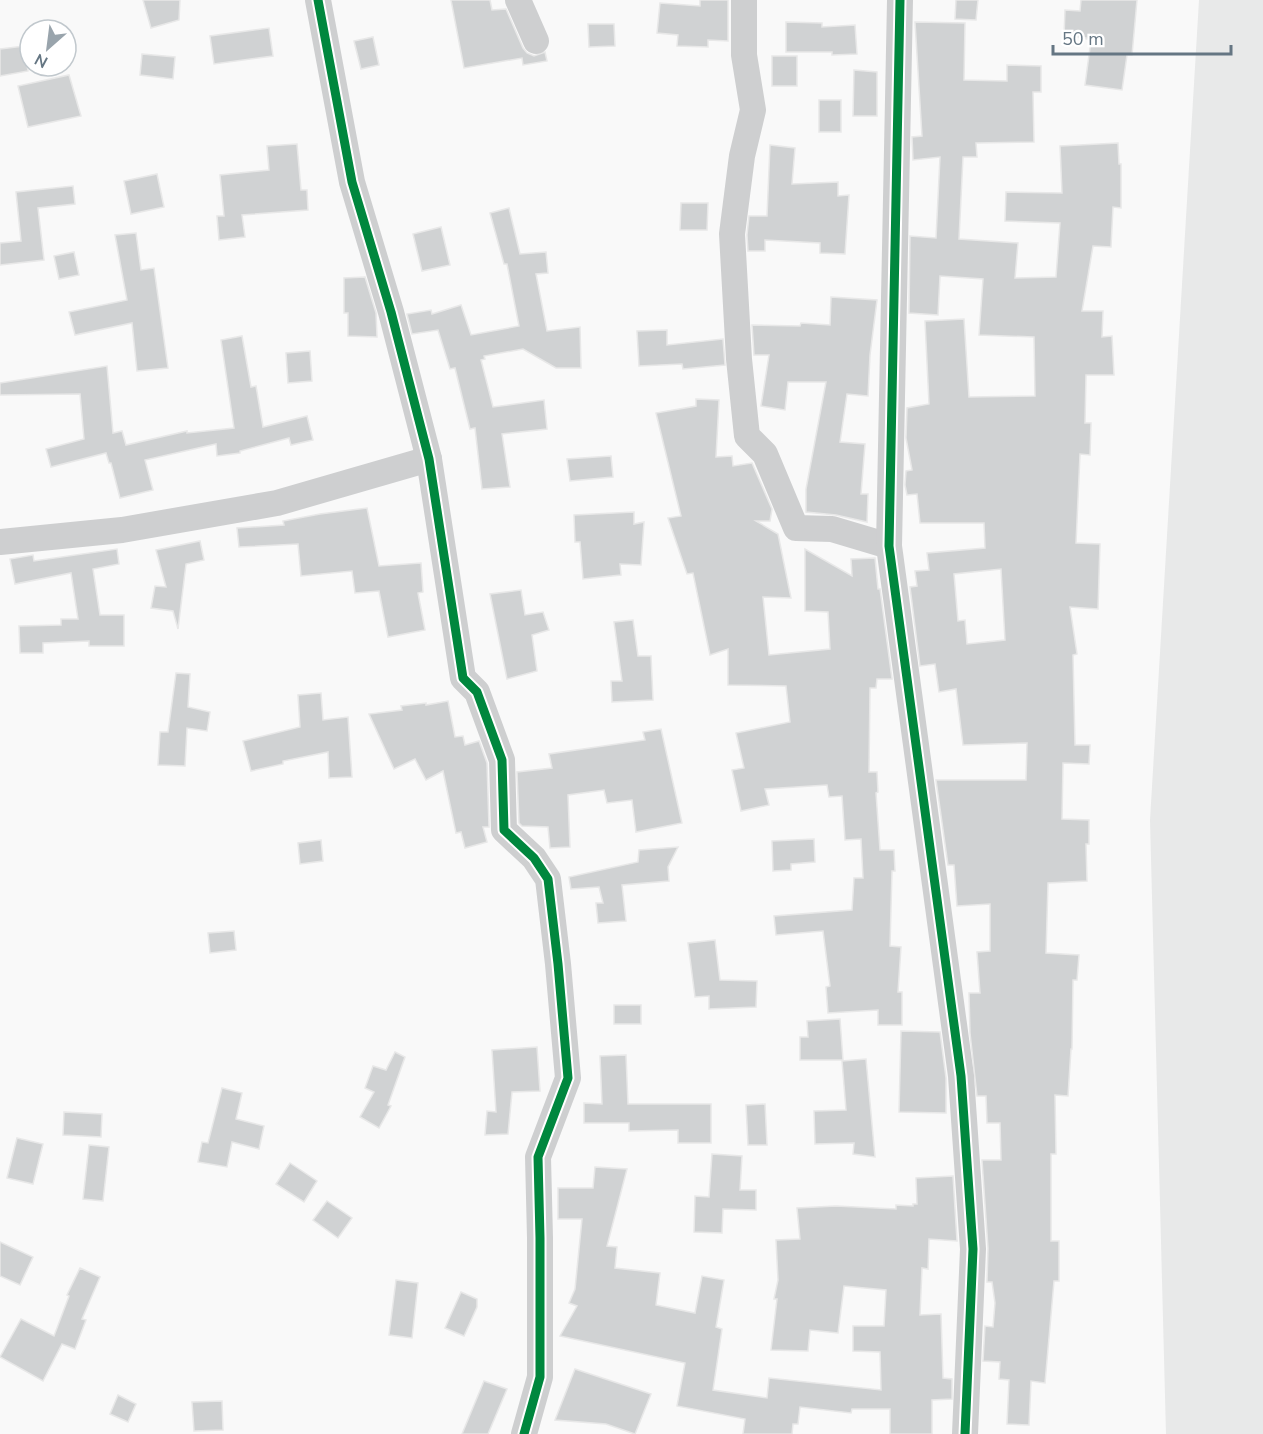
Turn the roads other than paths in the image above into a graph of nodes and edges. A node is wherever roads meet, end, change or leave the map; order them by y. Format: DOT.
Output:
graph roads {
  1 [pos="318,0"];
  2 [pos="518,0"];
  3 [pos="744,0"];
  4 [pos="900,0"];
  5 [pos="536,41"];
  6 [pos="429,459"];
  7 [pos="0,542"];
  8 [pos="889,546"];
  9 [pos="524,1434"];
  10 [pos="965,1434"];
  1 -- 6 [label="street"];
  2 -- 5 [label="street"];
  3 -- 8 [label="street"];
  4 -- 8 [label="street"];
  6 -- 7 [label="street"];
  6 -- 9 [label="street"];
  8 -- 10 [label="street"];
}
